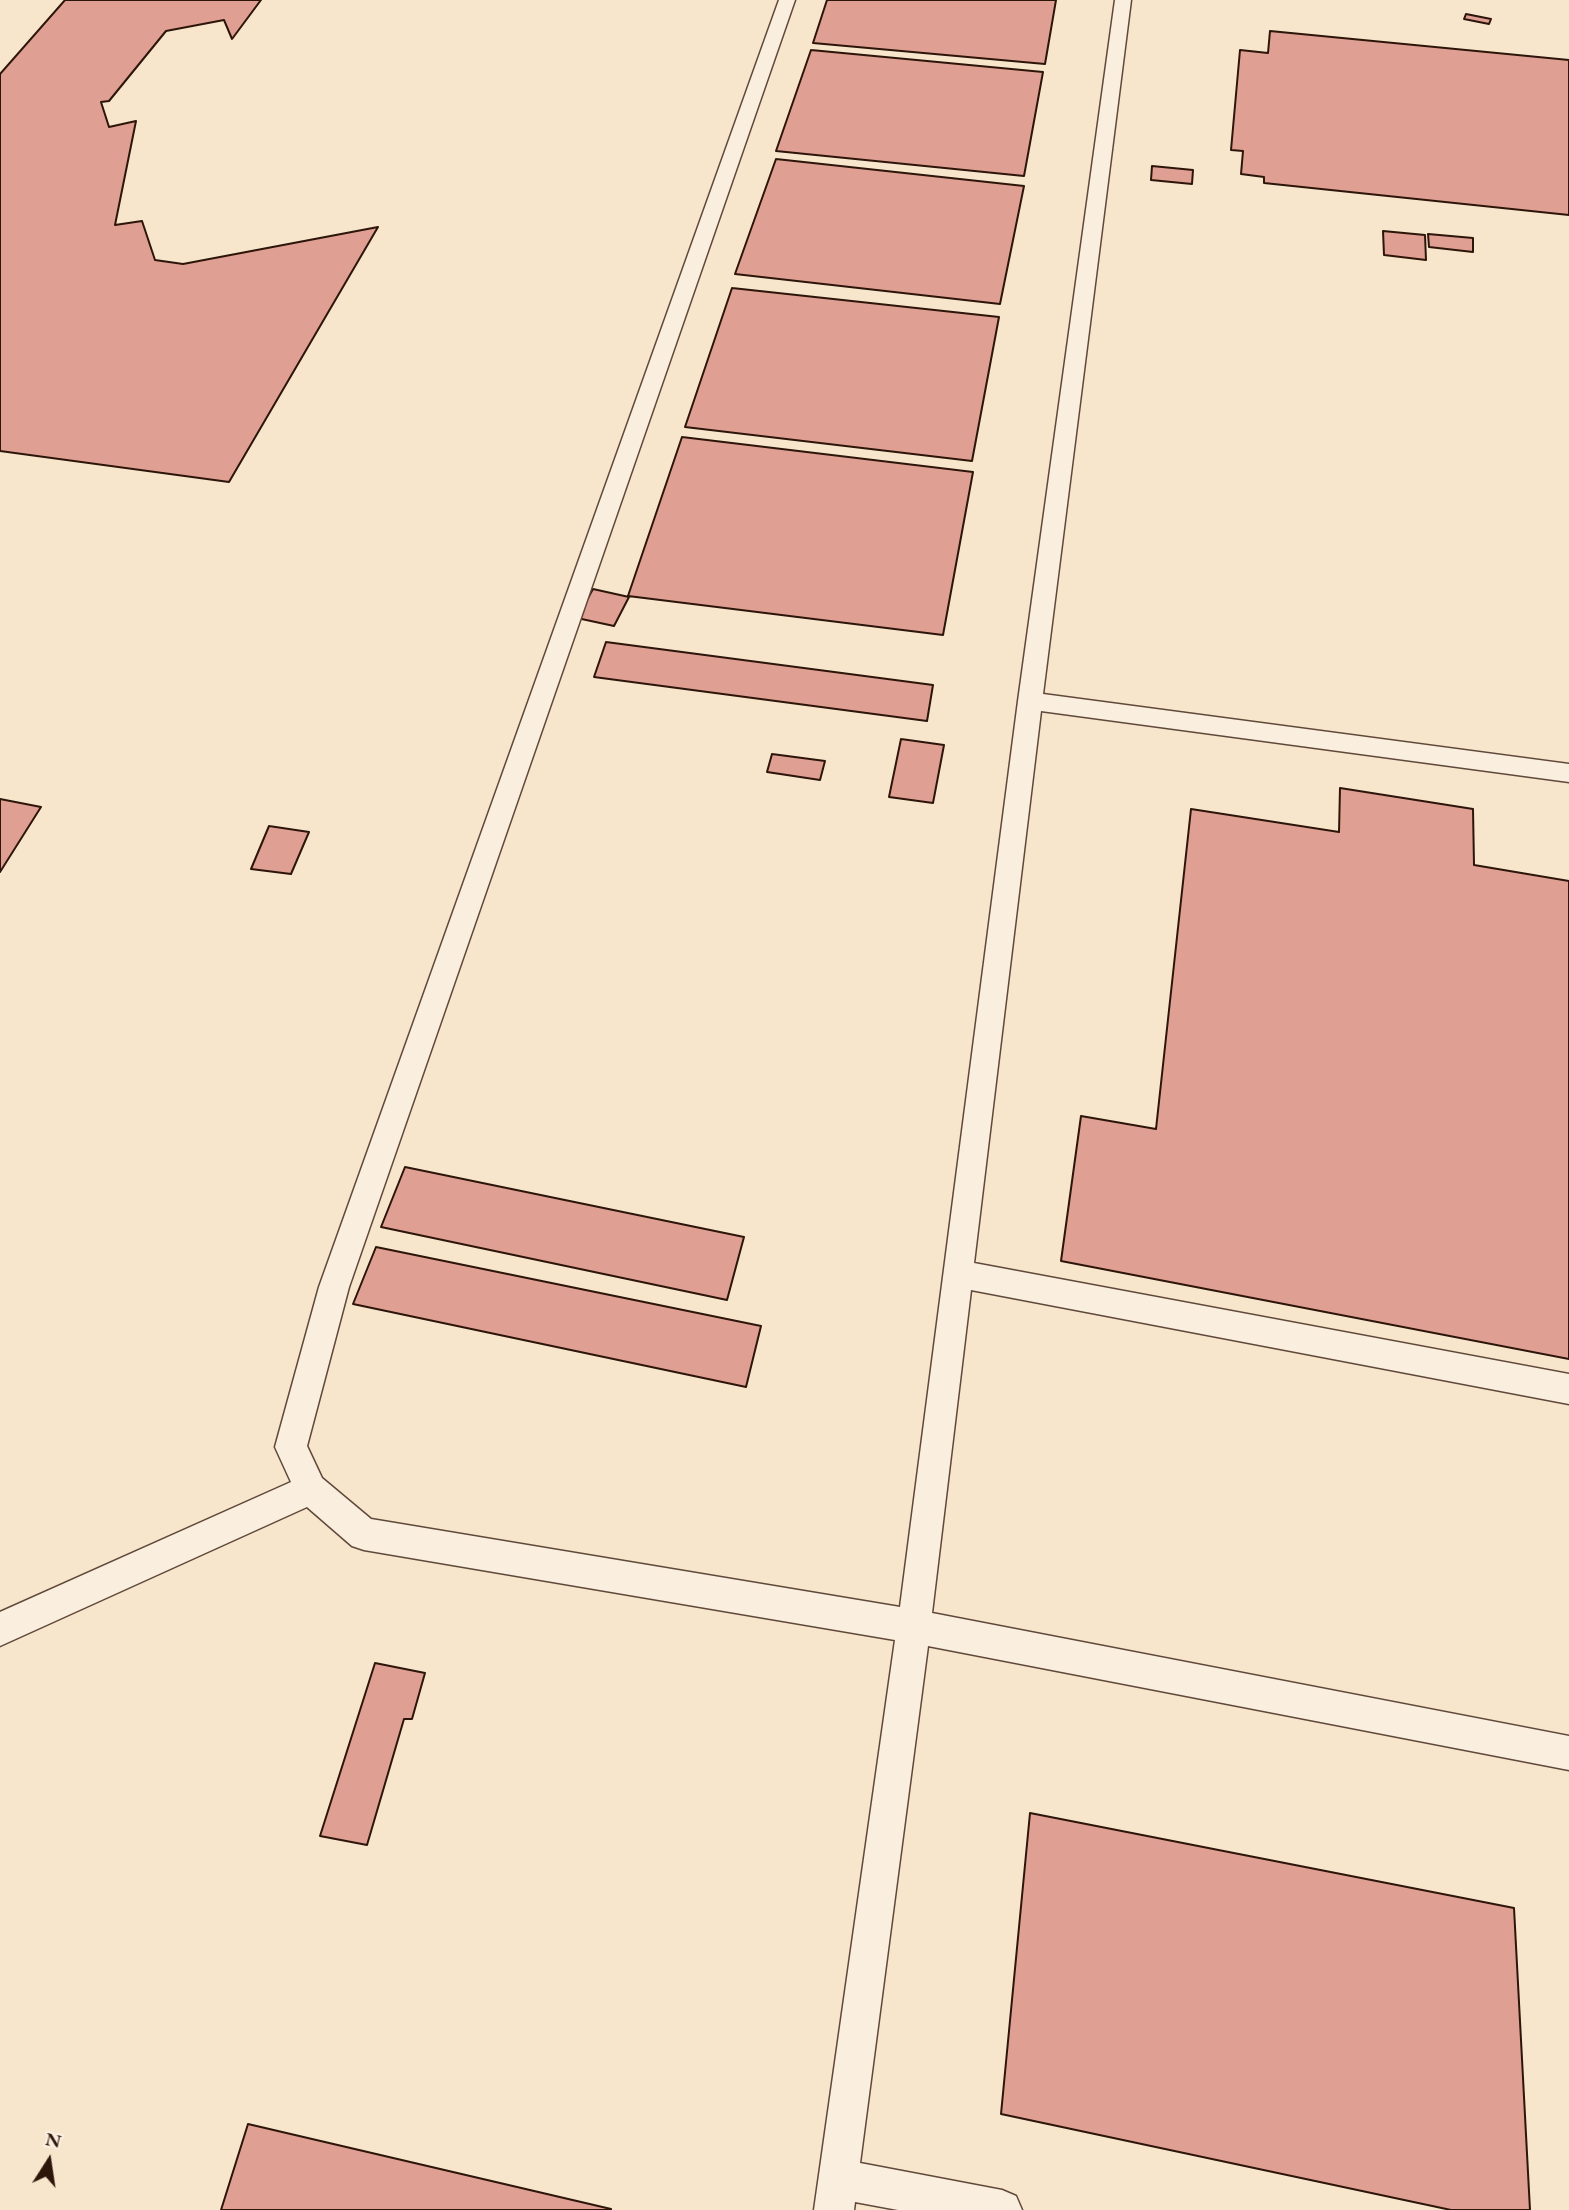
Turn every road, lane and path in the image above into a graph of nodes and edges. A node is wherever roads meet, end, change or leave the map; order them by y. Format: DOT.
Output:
graph roads {
  1 [pos="787,0"];
  2 [pos="1123,0"];
  3 [pos="1037,702"];
  4 [pos="1569,772"];
  5 [pos="958,1274"];
  6 [pos="1569,1389"];
  7 [pos="311,1489"];
  8 [pos="914,1626"];
  9 [pos="0,1629"];
  10 [pos="1569,1758"];
  11 [pos="836,2195"];
  12 [pos="1002,2210"];
  1 -- 7 [label="lane"];
  2 -- 3 [label="lane"];
  3 -- 4 [label="lane"];
  3 -- 5 [label="lane"];
  5 -- 6 [label="lane"];
  5 -- 8 [label="lane"];
  7 -- 8 [label="lane"];
  7 -- 9 [label="lane"];
  8 -- 10 [label="lane"];
  8 -- 11 [label="lane"];
  11 -- 12 [label="lane"];
}
